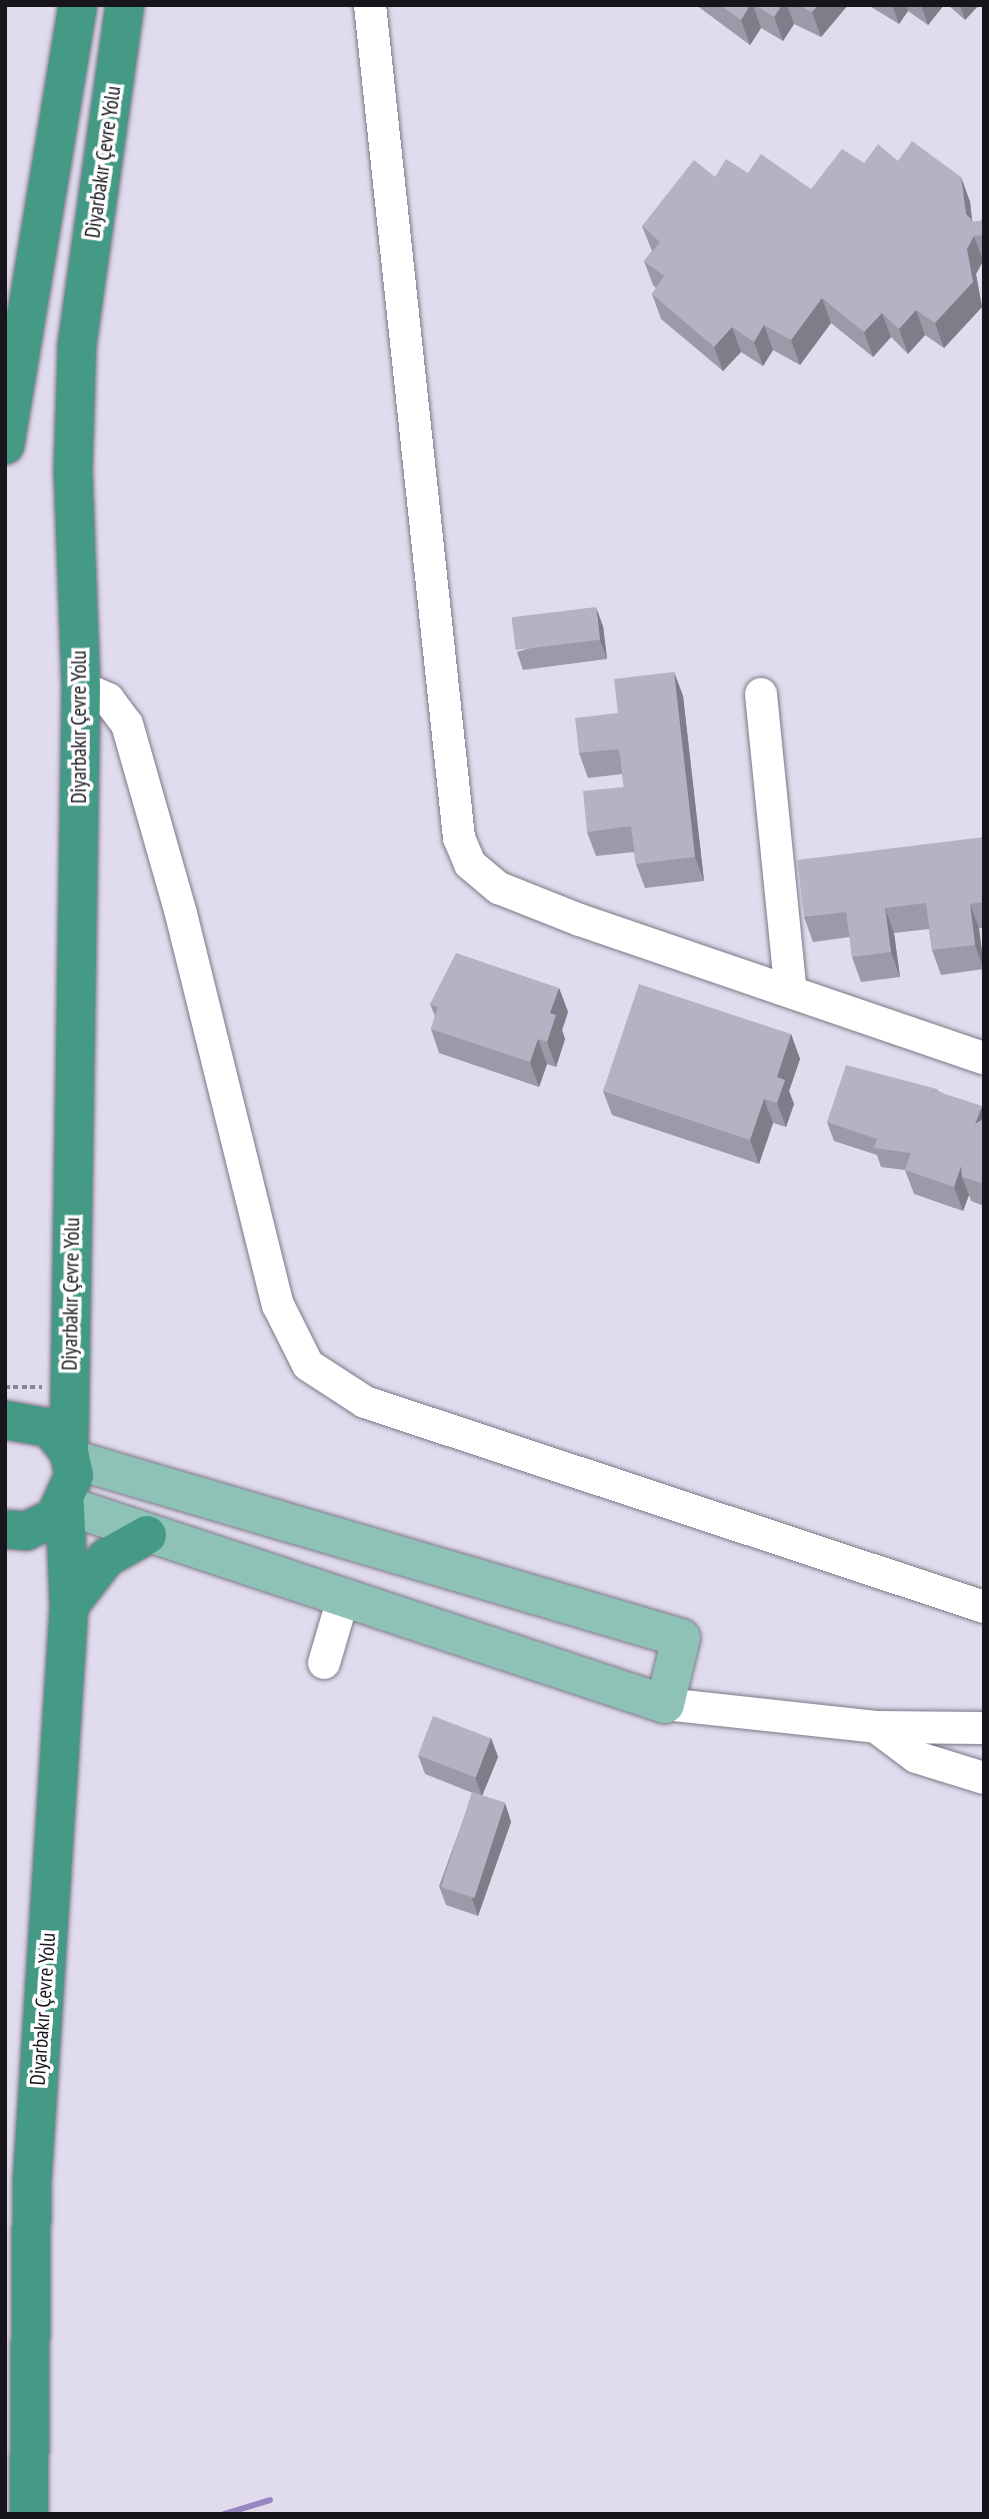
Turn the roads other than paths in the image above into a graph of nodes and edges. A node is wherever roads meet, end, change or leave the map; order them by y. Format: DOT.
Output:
graph roads {
  1 [pos="78,5"];
  2 [pos="125,5"];
  3 [pos="370,5"];
  4 [pos="5,445"];
  5 [pos="81,687"];
  6 [pos="761,694"];
  7 [pos="790,988"];
  8 [pos="984,1058"];
  9 [pos="5,1420"];
  10 [pos="70,1455"];
  11 [pos="65,1505"];
  12 [pos="5,1530"];
  13 [pos="147,1535"];
  14 [pos="345,1595"];
  15 [pos="69,1606"];
  16 [pos="984,1606"];
  17 [pos="324,1663"];
  18 [pos="665,1704"];
  19 [pos="876,1727"];
  20 [pos="984,1728"];
  21 [pos="984,1778"];
  22 [pos="29,2514"];
  1 -- 4 [label="highway"];
  2 -- 5 [label="highway, Diyarbakır Çevre Yolu"];
  3 -- 7 [label="lane"];
  5 -- 10 [label="highway, Diyarbakır Çevre Yolu"];
  5 -- 16 [label="lane"];
  6 -- 7 [label="lane"];
  7 -- 8 [label="lane"];
  9 -- 10 [label="highway"];
  10 -- 11 [label="highway, Diyarbakır Çevre Yolu"];
  10 -- 18 [label="main road"];
  11 -- 12 [label="highway"];
  11 -- 13 [label="main road"];
  11 -- 15 [label="highway, Diyarbakır Çevre Yolu"];
  13 -- 14 [label="main road"];
  13 -- 15 [label="highway"];
  14 -- 17 [label="lane"];
  14 -- 18 [label="main road"];
  15 -- 22 [label="highway, Diyarbakır Çevre Yolu"];
  18 -- 19 [label="lane"];
  19 -- 20 [label="lane"];
  19 -- 21 [label="lane"];
}
